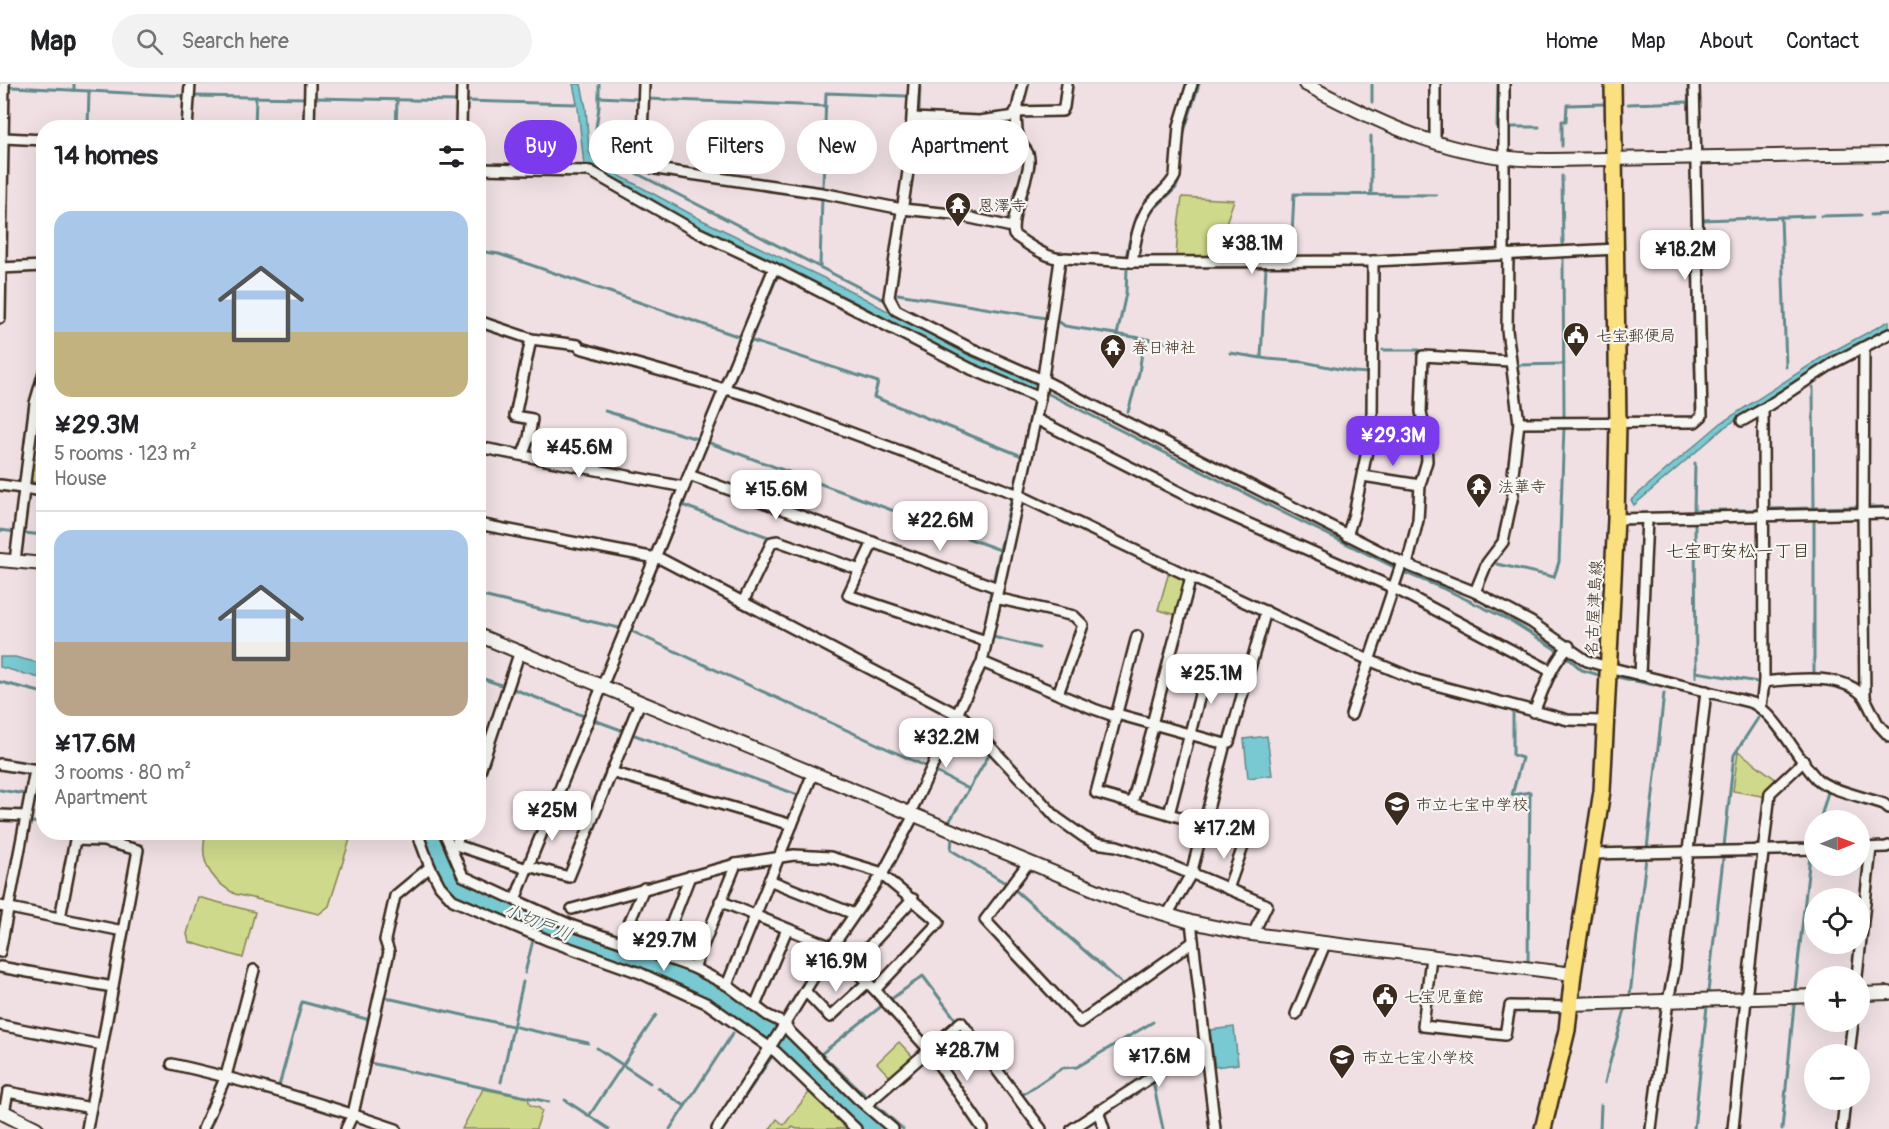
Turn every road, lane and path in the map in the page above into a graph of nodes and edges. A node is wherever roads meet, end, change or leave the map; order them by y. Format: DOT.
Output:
graph roads {
  1 [pos="190,84"];
  2 [pos="310,84"];
  3 [pos="462,84"];
  4 [pos="644,84"];
  5 [pos="914,84"];
  6 [pos="1023,84"];
  7 [pos="1067,84"];
  8 [pos="1192,84"];
  9 [pos="1305,84"];
  10 [pos="1435,84"];
  11 [pos="1504,84"];
  12 [pos="1613,84"];
  13 [pos="1694,84"];
  14 [pos="3,89"];
  15 [pos="1016,114"];
  16 [pos="913,118"];
  17 [pos="188,120"];
  18 [pos="309,120"];
  19 [pos="461,120"];
  20 [pos="4,138"];
  21 [pos="36,140"];
  22 [pos="1435,143"];
  23 [pos="1889,154"];
  24 [pos="1696,158"];
  25 [pos="1503,159"];
  26 [pos="1615,160"];
  27 [pos="486,170"];
  28 [pos="902,209"];
  29 [pos="1012,227"];
  30 [pos="1617,249"];
  31 [pos="1506,254"];
  32 [pos="1060,260"];
  33 [pos="1373,261"];
  34 [pos="1131,262"];
  35 [pos="36,266"];
  36 [pos="1,268"];
  37 [pos="774,268"];
  38 [pos="0,318"];
  39 [pos="486,324"];
  40 [pos="1889,334"];
  41 [pos="531,339"];
  42 [pos="1864,347"];
  43 [pos="1510,361"];
  44 [pos="724,389"];
  45 [pos="1041,389"];
  46 [pos="36,403"];
  47 [pos="1763,409"];
  48 [pos="1036,419"];
  49 [pos="1742,421"];
  50 [pos="1618,422"];
  51 [pos="1519,423"];
  52 [pos="486,448"];
  53 [pos="523,454"];
  54 [pos="689,474"];
  55 [pos="1363,476"];
  56 [pos="0,485"];
  57 [pos="1419,485"];
  58 [pos="684,486"];
  59 [pos="26,488"];
  60 [pos="36,490"];
  61 [pos="1019,495"];
  62 [pos="1889,513"];
  63 [pos="1863,514"];
  64 [pos="1763,516"];
  65 [pos="1616,519"];
  66 [pos="1647,519"];
  67 [pos="486,525"];
  68 [pos="1347,536"];
  69 [pos="873,542"];
  70 [pos="655,557"];
  71 [pos="0,560"];
  72 [pos="15,561"];
  73 [pos="36,563"];
  74 [pos="1402,567"];
  75 [pos="860,570"];
  76 [pos="1191,577"];
  77 [pos="1394,588"];
  78 [pos="1475,592"];
  79 [pos="997,593"];
  80 [pos="743,602"];
  81 [pos="1266,612"];
  82 [pos="1137,636"];
  83 [pos="486,638"];
  84 [pos="986,641"];
  85 [pos="1567,648"];
  86 [pos="520,651"];
  87 [pos="1369,660"];
  88 [pos="982,662"];
  89 [pos="1608,667"];
  90 [pos="1207,668"];
  91 [pos="1551,671"];
  92 [pos="1640,675"];
  93 [pos="1764,682"];
  94 [pos="602,686"];
  95 [pos="1058,694"];
  96 [pos="1706,695"];
  97 [pos="1866,699"];
  98 [pos="640,702"];
  99 [pos="1761,707"];
  100 [pos="1534,712"];
  101 [pos="957,714"];
  102 [pos="1118,714"];
  103 [pos="1351,715"];
  104 [pos="1604,721"];
  105 [pos="1153,724"];
  106 [pos="1189,734"];
  107 [pos="1889,736"];
  108 [pos="1225,744"];
  109 [pos="486,746"];
  110 [pos="1801,763"];
  111 [pos="0,764"];
  112 [pos="36,770"];
  113 [pos="612,772"];
  114 [pos="813,774"];
  115 [pos="36,781"];
  116 [pos="1132,804"];
  117 [pos="1889,808"];
  118 [pos="912,814"];
  119 [pos="1169,814"];
  120 [pos="0,815"];
  121 [pos="26,816"];
  122 [pos="1204,824"];
  123 [pos="792,825"];
  124 [pos="420,840"];
  125 [pos="449,840"];
  126 [pos="456,840"];
  127 [pos="1245,841"];
  128 [pos="453,846"];
  129 [pos="1889,846"];
  130 [pos="1871,848"];
  131 [pos="1804,849"];
  132 [pos="1764,851"];
  133 [pos="1688,853"];
  134 [pos="1592,854"];
  135 [pos="778,858"];
  136 [pos="1029,862"];
  137 [pos="736,864"];
  138 [pos="430,867"];
  139 [pos="527,868"];
  140 [pos="882,874"];
  141 [pos="1191,874"];
  142 [pos="690,876"];
  143 [pos="769,880"];
  144 [pos="644,888"];
  145 [pos="1228,889"];
  146 [pos="913,899"];
  147 [pos="515,900"];
  148 [pos="720,901"];
  149 [pos="4,907"];
  150 [pos="572,909"];
  151 [pos="854,914"];
  152 [pos="755,915"];
  153 [pos="1167,915"];
  154 [pos="60,918"];
  155 [pos="1191,922"];
  156 [pos="787,929"];
  157 [pos="123,931"];
  158 [pos="1253,934"];
  159 [pos="621,942"];
  160 [pos="1193,942"];
  161 [pos="1325,944"];
  162 [pos="832,947"];
  163 [pos="0,952"];
  164 [pos="658,956"];
  165 [pos="1431,957"];
  166 [pos="851,966"];
  167 [pos="1858,966"];
  168 [pos="0,967"];
  169 [pos="694,968"];
  170 [pos="254,970"];
  171 [pos="1573,974"];
  172 [pos="868,982"];
  173 [pos="727,985"];
  174 [pos="113,987"];
  175 [pos="875,990"];
  176 [pos="805,991"];
  177 [pos="1889,993"];
  178 [pos="1870,994"];
  179 [pos="1804,996"];
  180 [pos="1746,999"];
  181 [pos="1668,1001"];
  182 [pos="1570,1005"];
  183 [pos="755,1006"];
  184 [pos="1296,1014"];
  185 [pos="0,1025"];
  186 [pos="784,1025"];
  187 [pos="1205,1042"];
  188 [pos="102,1045"];
  189 [pos="771,1045"];
  190 [pos="929,1050"];
  191 [pos="172,1064"];
  192 [pos="226,1076"];
  193 [pos="866,1105"];
  194 [pos="91,1108"];
  195 [pos="1844,1110"];
  196 [pos="2,1112"];
  197 [pos="1098,1112"];
  198 [pos="353,1114"];
  199 [pos="36,1129"];
  200 [pos="87,1129"];
  201 [pos="203,1129"];
  202 [pos="345,1129"];
  203 [pos="396,1129"];
  204 [pos="717,1129"];
  205 [pos="856,1129"];
  206 [pos="893,1129"];
  207 [pos="983,1129"];
  208 [pos="1041,1129"];
  209 [pos="1072,1129"];
  210 [pos="1104,1129"];
  211 [pos="1215,1129"];
  212 [pos="1543,1129"];
  213 [pos="1651,1129"];
  214 [pos="1733,1129"];
  215 [pos="1842,1129"];
  1 -- 17 [label="street"];
  2 -- 18 [label="street"];
  3 -- 19 [label="street"];
  4 -- 28 [label="street"];
  5 -- 16 [label="street"];
  6 -- 15 [label="street"];
  7 -- 15 [label="street"];
  8 -- 34 [label="street"];
  9 -- 22 [label="street"];
  10 -- 22 [label="street"];
  11 -- 25 [label="street"];
  12 -- 26 [label="main road, 名古屋津島線"];
  13 -- 24 [label="street"];
  14 -- 20 [label="street"];
  15 -- 16 [label="street"];
  15 -- 29 [label="street"];
  16 -- 28 [label="street"];
  20 -- 21 [label="street"];
  20 -- 36 [label="street"];
  22 -- 25 [label="street"];
  23 -- 24 [label="street"];
  24 -- 26 [label="street"];
  24 -- 50 [label="street"];
  25 -- 26 [label="street"];
  25 -- 31 [label="street"];
  26 -- 30 [label="main road, 名古屋津島線"];
  27 -- 37 [label="street"];
  28 -- 29 [label="street"];
  28 -- 45 [label="street"];
  29 -- 32 [label="street"];
  30 -- 31 [label="street"];
  30 -- 50 [label="main road, 名古屋津島線"];
  31 -- 33 [label="street"];
  31 -- 43 [label="street"];
  32 -- 34 [label="street"];
  32 -- 45 [label="street"];
  33 -- 34 [label="street"];
  33 -- 55 [label="street"];
  35 -- 36 [label="street"];
  36 -- 38 [label="street"];
  37 -- 44 [label="street"];
  37 -- 45 [label="street"];
  39 -- 41 [label="street"];
  40 -- 42 [label="street"];
  41 -- 44 [label="street"];
  41 -- 53 [label="street"];
  42 -- 47 [label="street"];
  42 -- 63 [label="street"];
  43 -- 51 [label="street"];
  43 -- 57 [label="street"];
  44 -- 54 [label="street"];
  44 -- 61 [label="street"];
  45 -- 48 [label="street"];
  45 -- 68 [label="street"];
  46 -- 59 [label="street"];
  47 -- 49 [label="street"];
  47 -- 64 [label="street"];
  48 -- 61 [label="street"];
  48 -- 77 [label="street"];
  50 -- 51 [label="street"];
  50 -- 65 [label="main road, 名古屋津島線"];
  51 -- 78 [label="street"];
  52 -- 53 [label="street"];
  53 -- 58 [label="street"];
  54 -- 58 [label="street"];
  54 -- 69 [label="street"];
  55 -- 57 [label="street"];
  55 -- 68 [label="street"];
  56 -- 59 [label="street"];
  57 -- 74 [label="street"];
  58 -- 70 [label="street"];
  59 -- 60 [label="street"];
  59 -- 72 [label="street"];
  61 -- 76 [label="street"];
  61 -- 79 [label="street"];
  62 -- 63 [label="street"];
  63 -- 64 [label="street"];
  63 -- 97 [label="street"];
  64 -- 66 [label="street"];
  64 -- 93 [label="street"];
  65 -- 66 [label="street"];
  65 -- 89 [label="main road, 名古屋津島線"];
  66 -- 92 [label="street"];
  67 -- 70 [label="street"];
  68 -- 74 [label="street"];
  69 -- 75 [label="street"];
  69 -- 79 [label="street"];
  70 -- 80 [label="street"];
  70 -- 94 [label="street"];
  71 -- 72 [label="street"];
  72 -- 73 [label="street"];
  74 -- 77 [label="street"];
  74 -- 78 [label="street"];
  75 -- 80 [label="street"];
  75 -- 84 [label="street"];
  76 -- 81 [label="street"];
  76 -- 105 [label="street"];
  77 -- 87 [label="street"];
  77 -- 91 [label="street"];
  78 -- 85 [label="street"];
  79 -- 84 [label="street"];
  79 -- 95 [label="street"];
  80 -- 101 [label="street"];
  81 -- 87 [label="street"];
  81 -- 108 [label="street"];
  82 -- 102 [label="street"];
  83 -- 86 [label="street"];
  84 -- 88 [label="street"];
  85 -- 89 [label="street"];
  85 -- 91 [label="street"];
  86 -- 94 [label="street"];
  86 -- 109 [label="street"];
  87 -- 100 [label="street"];
  87 -- 103 [label="street"];
  88 -- 95 [label="street"];
  88 -- 101 [label="street"];
  89 -- 92 [label="street"];
  89 -- 104 [label="main road, 名古屋津島線"];
  90 -- 106 [label="street"];
  91 -- 100 [label="street"];
  92 -- 96 [label="street"];
  93 -- 97 [label="street"];
  93 -- 99 [label="street"];
  94 -- 98 [label="street"];
  94 -- 139 [label="street"];
  95 -- 102 [label="street"];
  96 -- 99 [label="street"];
  96 -- 133 [label="street"];
  97 -- 107 [label="street"];
  98 -- 113 [label="street"];
  98 -- 114 [label="street"];
  99 -- 110 [label="street"];
  100 -- 104 [label="street"];
  101 -- 118 [label="street"];
  101 -- 141 [label="street"];
  102 -- 105 [label="street"];
  102 -- 116 [label="street"];
  104 -- 134 [label="main road, 名古屋津島線"];
  105 -- 106 [label="street"];
  105 -- 116 [label="street"];
  106 -- 108 [label="street"];
  106 -- 119 [label="street"];
  108 -- 122 [label="street"];
  110 -- 117 [label="street"];
  110 -- 132 [label="street"];
  111 -- 112 [label="street"];
  113 -- 123 [label="street"];
  113 -- 139 [label="street"];
  114 -- 118 [label="street"];
  114 -- 123 [label="street"];
  115 -- 121 [label="street"];
  116 -- 119 [label="street"];
  118 -- 136 [label="street"];
  118 -- 140 [label="street"];
  119 -- 122 [label="street"];
  120 -- 121 [label="street"];
  121 -- 149 [label="street"];
  122 -- 141 [label="street"];
  123 -- 135 [label="street"];
  124 -- 138 [label="street"];
  125 -- 128 [label="street"];
  126 -- 128 [label="street"];
  127 -- 145 [label="street"];
  128 -- 139 [label="street"];
  128 -- 147 [label="street"];
  129 -- 130 [label="street"];
  130 -- 167 [label="street"];
  131 -- 132 [label="street"];
  132 -- 133 [label="street"];
  132 -- 180 [label="street"];
  133 -- 134 [label="street"];
  133 -- 181 [label="street"];
  134 -- 171 [label="main road, 名古屋津島線"];
  135 -- 137 [label="street"];
  135 -- 140 [label="street"];
  135 -- 143 [label="street"];
  136 -- 153 [label="street"];
  136 -- 160 [label="street"];
  137 -- 142 [label="street"];
  137 -- 148 [label="street"];
  138 -- 189 [label="street"];
  138 -- 198 [label="street"];
  139 -- 147 [label="street"];
  140 -- 146 [label="street"];
  140 -- 151 [label="street"];
  141 -- 145 [label="street"];
  141 -- 153 [label="street"];
  142 -- 144 [label="street"];
  142 -- 164 [label="street"];
  143 -- 151 [label="street"];
  143 -- 152 [label="street"];
  144 -- 150 [label="street"];
  144 -- 159 [label="street"];
  145 -- 158 [label="street"];
  146 -- 166 [label="street"];
  146 -- 175 [label="street"];
  147 -- 159 [label="street"];
  148 -- 152 [label="street"];
  148 -- 169 [label="street"];
  149 -- 154 [label="street"];
  149 -- 163 [label="street"];
  151 -- 162 [label="street"];
  152 -- 156 [label="street"];
  152 -- 173 [label="street"];
  153 -- 155 [label="street"];
  154 -- 157 [label="street"];
  154 -- 157 [label="street"];
  155 -- 158 [label="street"];
  155 -- 160 [label="street"];
  156 -- 162 [label="street"];
  156 -- 183 [label="street"];
  157 -- 174 [label="street"];
  158 -- 161 [label="street"];
  159 -- 164 [label="street"];
  160 -- 187 [label="street"];
  161 -- 165 [label="street"];
  161 -- 184 [label="street"];
  162 -- 166 [label="street"];
  162 -- 176 [label="street"];
  164 -- 169 [label="street"];
  165 -- 171 [label="street"];
  165 -- 182 [label="street"];
  166 -- 172 [label="street"];
  168 -- 174 [label="street"];
  169 -- 173 [label="street"];
  170 -- 192 [label="street"];
  171 -- 182 [label="main road, 名古屋津島線"];
  172 -- 175 [label="street"];
  172 -- 176 [label="street"];
  173 -- 183 [label="street"];
  174 -- 188 [label="street"];
  175 -- 190 [label="street"];
  176 -- 186 [label="street"];
  177 -- 178 [label="street"];
  179 -- 180 [label="street"];
  180 -- 181 [label="street"];
  180 -- 214 [label="street"];
  181 -- 182 [label="street"];
  181 -- 213 [label="street"];
  182 -- 212 [label="main road, 名古屋津島線"];
  183 -- 186 [label="street"];
  185 -- 188 [label="street"];
  186 -- 189 [label="street"];
  186 -- 193 [label="street"];
  187 -- 197 [label="street"];
  187 -- 211 [label="street"];
  188 -- 194 [label="street"];
  189 -- 204 [label="street"];
  189 -- 205 [label="street"];
  190 -- 193 [label="street"];
  190 -- 207 [label="street"];
  190 -- 208 [label="street"];
  191 -- 192 [label="street"];
  192 -- 198 [label="street"];
  192 -- 201 [label="street"];
  193 -- 206 [label="street"];
  194 -- 196 [label="street"];
  194 -- 200 [label="street"];
  195 -- 215 [label="street"];
  196 -- 199 [label="main road"];
  197 -- 209 [label="street"];
  197 -- 210 [label="street"];
  198 -- 202 [label="street"];
  198 -- 203 [label="street"];
}
